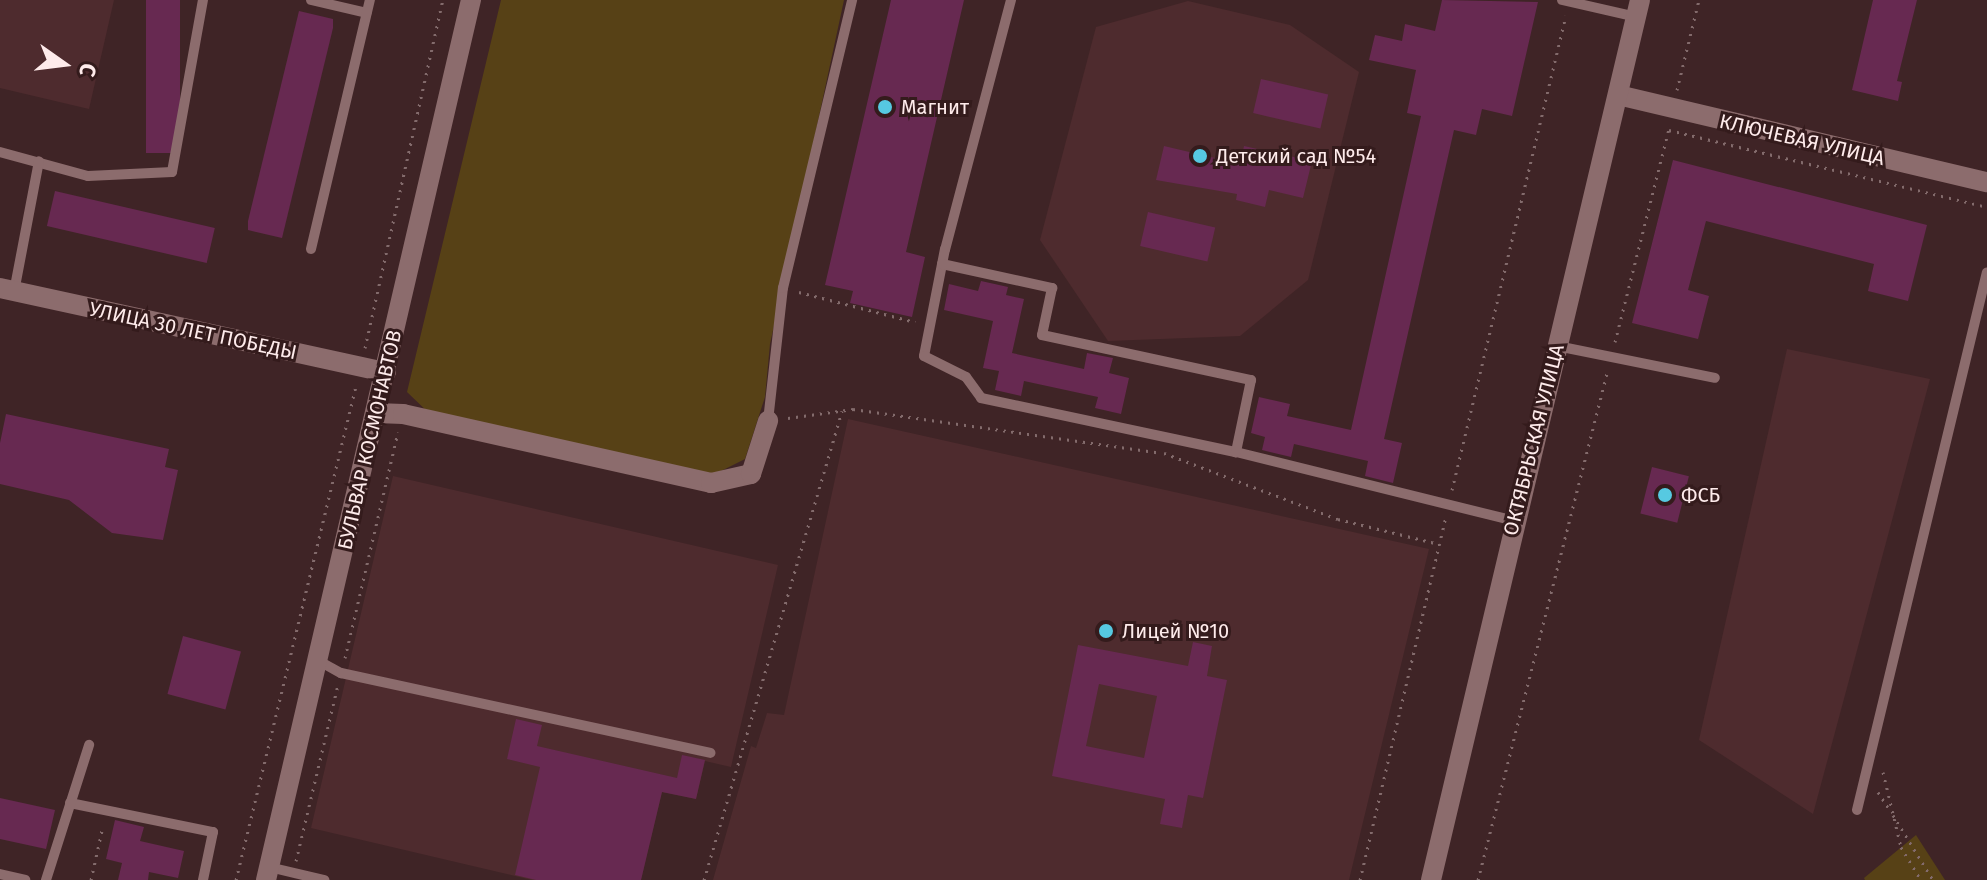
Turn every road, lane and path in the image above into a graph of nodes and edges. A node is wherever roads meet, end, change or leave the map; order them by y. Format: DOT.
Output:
graph roads {
  1 [pos="203,0"];
  2 [pos="311,0"];
  3 [pos="370,0"];
  4 [pos="443,0"];
  5 [pos="471,0"];
  6 [pos="852,0"];
  7 [pos="1011,0"];
  8 [pos="1699,0"];
  9 [pos="1566,1"];
  10 [pos="1638,8"];
  11 [pos="367,13"];
  12 [pos="1618,95"];
  13 [pos="1670,120"];
  14 [pos="0,152"];
  15 [pos="39,161"];
  16 [pos="1987,182"];
  17 [pos="1987,207"];
  18 [pos="311,249"];
  19 [pos="942,264"];
  20 [pos="1987,272"];
  21 [pos="783,288"];
  22 [pos="7,290"];
  23 [pos="930,326"];
  24 [pos="1557,346"];
  25 [pos="1611,357"];
  26 [pos="361,367"];
  27 [pos="386,372"];
  28 [pos="1715,378"];
  29 [pos="842,411"];
  30 [pos="376,413"];
  31 [pos="403,414"];
  32 [pos="768,421"];
  33 [pos="1236,452"];
  34 [pos="1448,505"];
  35 [pos="1514,521"];
  36 [pos="1439,544"];
  37 [pos="319,661"];
  38 [pos="341,673"];
  39 [pos="89,745"];
  40 [pos="710,753"];
  41 [pos="1881,766"];
  42 [pos="1866,774"];
  43 [pos="70,803"];
  44 [pos="1857,810"];
  45 [pos="106,811"];
  46 [pos="1891,812"];
  47 [pos="268,873"];
  48 [pos="294,873"];
  49 [pos="0,874"];
  50 [pos="25,880"];
  51 [pos="46,880"];
  52 [pos="91,880"];
  53 [pos="203,880"];
  54 [pos="236,880"];
  55 [pos="324,880"];
  56 [pos="704,880"];
  57 [pos="1360,880"];
  58 [pos="1431,880"];
  59 [pos="1478,880"];
  60 [pos="1921,880"];
  61 [pos="1933,880"];
  1 -- 15 [label="lane"];
  2 -- 11 [label="lane"];
  3 -- 11 [label="lane"];
  4 -- 26 [label="path"];
  5 -- 27 [label="street, БУЛЬВАР КОСМОНАВТОВ"];
  6 -- 21 [label="lane"];
  7 -- 19 [label="lane"];
  8 -- 13 [label="path"];
  9 -- 10 [label="lane"];
  9 -- 34 [label="path"];
  10 -- 12 [label="street, ОКТЯБРЬСКАЯ УЛИЦА"];
  11 -- 18 [label="lane"];
  12 -- 13 [label="street, КЛЮЧЕВАЯ УЛИЦА"];
  12 -- 24 [label="street, ОКТЯБРЬСКАЯ УЛИЦА"];
  13 -- 16 [label="street, КЛЮЧЕВАЯ УЛИЦА"];
  13 -- 17 [label="path"];
  13 -- 25 [label="path"];
  14 -- 15 [label="lane"];
  15 -- 22 [label="lane"];
  19 -- 23 [label="lane"];
  19 -- 33 [label="lane"];
  20 -- 42 [label="lane"];
  21 -- 23 [label="path"];
  21 -- 32 [label="lane"];
  22 -- 26 [label="street, УЛИЦА 30 ЛЕТ ПОБЕДЫ"];
  23 -- 33 [label="lane"];
  24 -- 25 [label="lane"];
  24 -- 35 [label="street, ОКТЯБРЬСКАЯ УЛИЦА"];
  25 -- 28 [label="lane"];
  25 -- 59 [label="path"];
  26 -- 27 [label="street, УЛИЦА 30 ЛЕТ ПОБЕДЫ"];
  26 -- 54 [label="path"];
  27 -- 30 [label="street, БУЛЬВАР КОСМОНАВТОВ"];
  29 -- 32 [label="path"];
  29 -- 36 [label="path"];
  29 -- 56 [label="path"];
  30 -- 31 [label="street"];
  30 -- 37 [label="street, БУЛЬВАР КОСМОНАВТОВ"];
  31 -- 32 [label="street"];
  31 -- 38 [label="path"];
  33 -- 34 [label="lane"];
  34 -- 35 [label="lane"];
  34 -- 36 [label="path"];
  35 -- 58 [label="street, ОКТЯБРЬСКАЯ УЛИЦА"];
  36 -- 57 [label="path"];
  37 -- 38 [label="lane"];
  37 -- 47 [label="street, БУЛЬВАР КОСМОНАВТОВ"];
  38 -- 40 [label="lane"];
  38 -- 48 [label="path"];
  39 -- 43 [label="lane"];
  41 -- 46 [label="path"];
  42 -- 44 [label="lane"];
  42 -- 46 [label="path"];
  43 -- 45 [label="lane"];
  43 -- 51 [label="lane"];
  45 -- 52 [label="path"];
  45 -- 53 [label="lane"];
  46 -- 60 [label="path"];
  46 -- 61 [label="path"];
  47 -- 48 [label="lane"];
  48 -- 55 [label="lane"];
  49 -- 50 [label="lane"];
}
